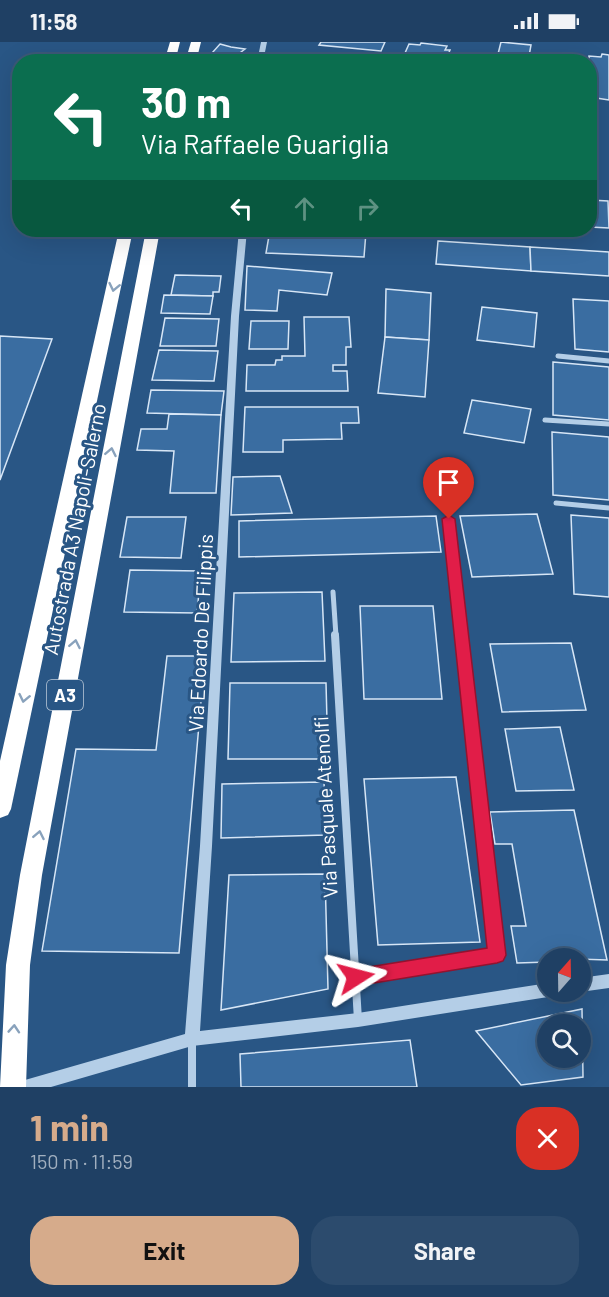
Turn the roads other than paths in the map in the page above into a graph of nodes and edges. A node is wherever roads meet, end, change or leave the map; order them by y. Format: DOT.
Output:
graph roads {
  1 [pos="124,237"];
  2 [pos="152,237"];
  3 [pos="242,237"];
  4 [pos="558,356"];
  5 [pos="609,361"];
  6 [pos="545,420"];
  7 [pos="609,424"];
  8 [pos="556,503"];
  9 [pos="609,508"];
  10 [pos="449,519"];
  11 [pos="333,592"];
  12 [pos="0,809"];
  13 [pos="356,977"];
  14 [pos="609,981"];
  15 [pos="591,983"];
  16 [pos="537,992"];
  17 [pos="358,1020"];
  18 [pos="192,1039"];
  19 [pos="13,1087"];
  20 [pos="25,1087"];
  21 [pos="192,1087"];
  1 -- 12 [label="highway, Autostrada A3 Napoli-Salerno / A3, one-way"];
  19 -- 2 [label="highway, Autostrada A3 Napoli-Salerno / A3, one-way"];
  3 -- 18 [label="street, Via Edoardo De Filippis"];
  4 -- 5 [label="street"];
  6 -- 7 [label="street"];
  8 -- 9 [label="street"];
  10 -- 13 [label="street"];
  11 -- 13 [label="street, Via Pasquale Atenolfi"];
  13 -- 17 [label="street, Via Pasquale Atenolfi"];
  14 -- 15 [label="street"];
  16 -- 17 [label="street"];
  17 -- 18 [label="street"];
  18 -- 20 [label="street"];
  18 -- 21 [label="street"];
}
